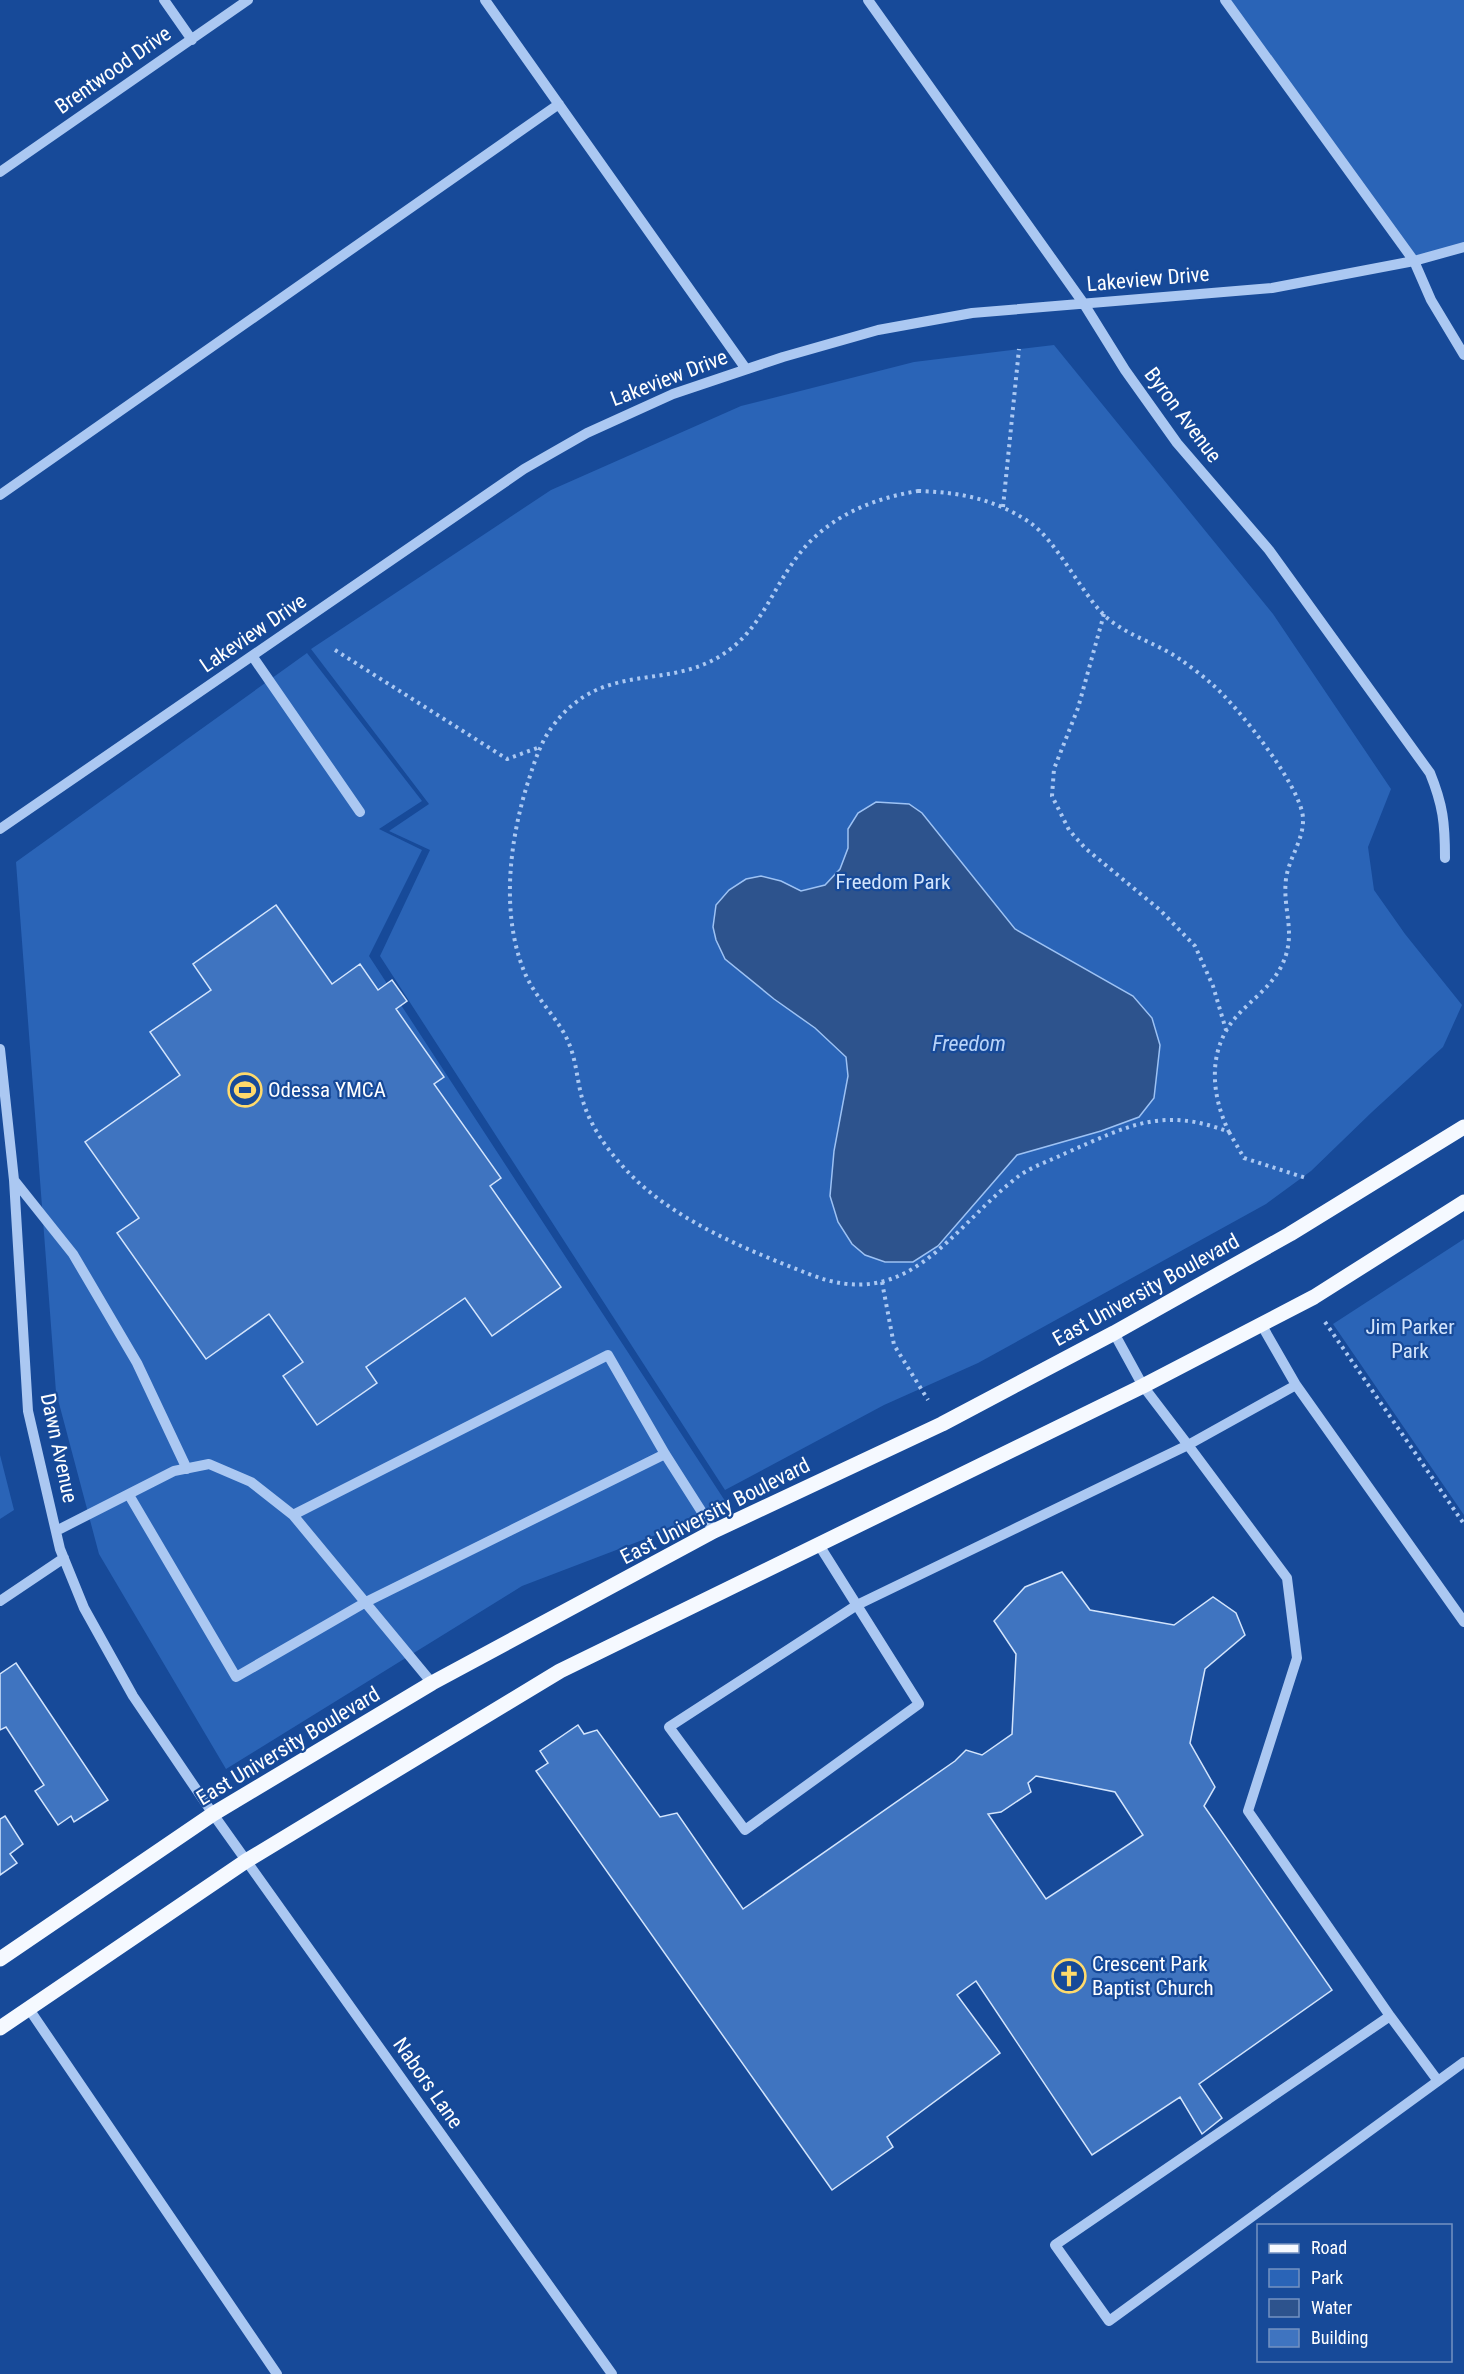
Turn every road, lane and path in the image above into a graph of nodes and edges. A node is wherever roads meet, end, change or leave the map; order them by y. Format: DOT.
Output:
graph roads {
  1 [pos="164,0"];
  2 [pos="248,0"];
  3 [pos="485,0"];
  4 [pos="868,0"];
  5 [pos="1225,0"];
  6 [pos="192,40"];
  7 [pos="559,104"];
  8 [pos="0,172"];
  9 [pos="1464,247"];
  10 [pos="1414,261"];
  11 [pos="1084,304"];
  12 [pos="1019,349"];
  13 [pos="1464,354"];
  14 [pos="746,369"];
  15 [pos="0,495"];
  16 [pos="1003,507"];
  17 [pos="1104,614"];
  18 [pos="335,650"];
  19 [pos="253,657"];
  20 [pos="541,747"];
  21 [pos="360,812"];
  22 [pos="0,829"];
  23 [pos="1445,858"];
  24 [pos="1226,1030"];
  25 [pos="0,1048"];
  26 [pos="1464,1127"];
  27 [pos="1229,1132"];
  28 [pos="1306,1178"];
  29 [pos="14,1180"];
  30 [pos="1464,1202"];
  31 [pos="882,1282"];
  32 [pos="1324,1321"];
  33 [pos="1261,1324"];
  34 [pos="1114,1333"];
  35 [pos="1296,1385"];
  36 [pos="1143,1386"];
  37 [pos="942,1424"];
  38 [pos="1188,1445"];
  39 [pos="666,1454"];
  40 [pos="187,1469"];
  41 [pos="129,1495"];
  42 [pos="293,1515"];
  43 [pos="1464,1524"];
  44 [pos="56,1531"];
  45 [pos="714,1531"];
  46 [pos="819,1545"];
  47 [pos="64,1558"];
  48 [pos="0,1601"];
  49 [pos="366,1602"];
  50 [pos="857,1605"];
  51 [pos="1464,1622"];
  52 [pos="432,1683"];
  53 [pos="213,1814"];
  54 [pos="246,1861"];
  55 [pos="0,1959"];
  56 [pos="29,2008"];
  57 [pos="1390,2016"];
  58 [pos="0,2028"];
  59 [pos="1464,2062"];
  60 [pos="1438,2081"];
  61 [pos="278,2374"];
  62 [pos="612,2374"];
  1 -- 6 [label="street"];
  2 -- 6 [label="street, Brentwood Drive"];
  3 -- 7 [label="street"];
  4 -- 11 [label="street, Byron Avenue"];
  5 -- 10 [label="street"];
  6 -- 8 [label="street, Brentwood Drive"];
  7 -- 14 [label="street"];
  7 -- 15 [label="street"];
  9 -- 10 [label="street, Lakeview Drive"];
  10 -- 11 [label="street, Lakeview Drive"];
  10 -- 13 [label="street"];
  11 -- 14 [label="street, Lakeview Drive"];
  11 -- 23 [label="street, Byron Avenue"];
  12 -- 16 [label="path"];
  14 -- 19 [label="street, Lakeview Drive"];
  16 -- 17 [label="path"];
  16 -- 20 [label="path"];
  17 -- 24 [label="path"];
  17 -- 24 [label="path"];
  18 -- 20 [label="path"];
  19 -- 21 [label="street"];
  19 -- 22 [label="street, Lakeview Drive"];
  20 -- 31 [label="path"];
  24 -- 27 [label="path"];
  25 -- 29 [label="street, Dawn Avenue"];
  26 -- 34 [label="main road, East University Boulevard"];
  27 -- 28 [label="path"];
  27 -- 31 [label="path"];
  29 -- 40 [label="street"];
  29 -- 44 [label="street, Dawn Avenue"];
  30 -- 33 [label="main road"];
  31 -- 37 [label="path"];
  32 -- 43 [label="path"];
  33 -- 35 [label="street"];
  33 -- 36 [label="main road"];
  34 -- 36 [label="street"];
  34 -- 37 [label="main road, East University Boulevard"];
  35 -- 38 [label="street"];
  35 -- 51 [label="street"];
  36 -- 38 [label="street"];
  36 -- 46 [label="main road"];
  37 -- 45 [label="main road, East University Boulevard"];
  38 -- 50 [label="street"];
  38 -- 57 [label="street"];
  39 -- 42 [label="street"];
  39 -- 45 [label="street"];
  39 -- 49 [label="street"];
  40 -- 41 [label="street"];
  40 -- 42 [label="street"];
  41 -- 44 [label="street"];
  41 -- 49 [label="street"];
  42 -- 49 [label="street"];
  44 -- 47 [label="street, Dawn Avenue"];
  45 -- 52 [label="main road, East University Boulevard"];
  46 -- 50 [label="street"];
  46 -- 54 [label="main road"];
  47 -- 48 [label="street"];
  47 -- 53 [label="street, Dawn Avenue"];
  49 -- 52 [label="street"];
  50 -- 50 [label="street"];
  52 -- 53 [label="main road, East University Boulevard"];
  53 -- 54 [label="street, Nabors Lane"];
  53 -- 55 [label="main road, East University Boulevard"];
  54 -- 56 [label="main road"];
  54 -- 62 [label="street, Nabors Lane"];
  56 -- 58 [label="main road"];
  56 -- 61 [label="street"];
  57 -- 60 [label="street"];
  57 -- 60 [label="street"];
  59 -- 60 [label="street"];
}
